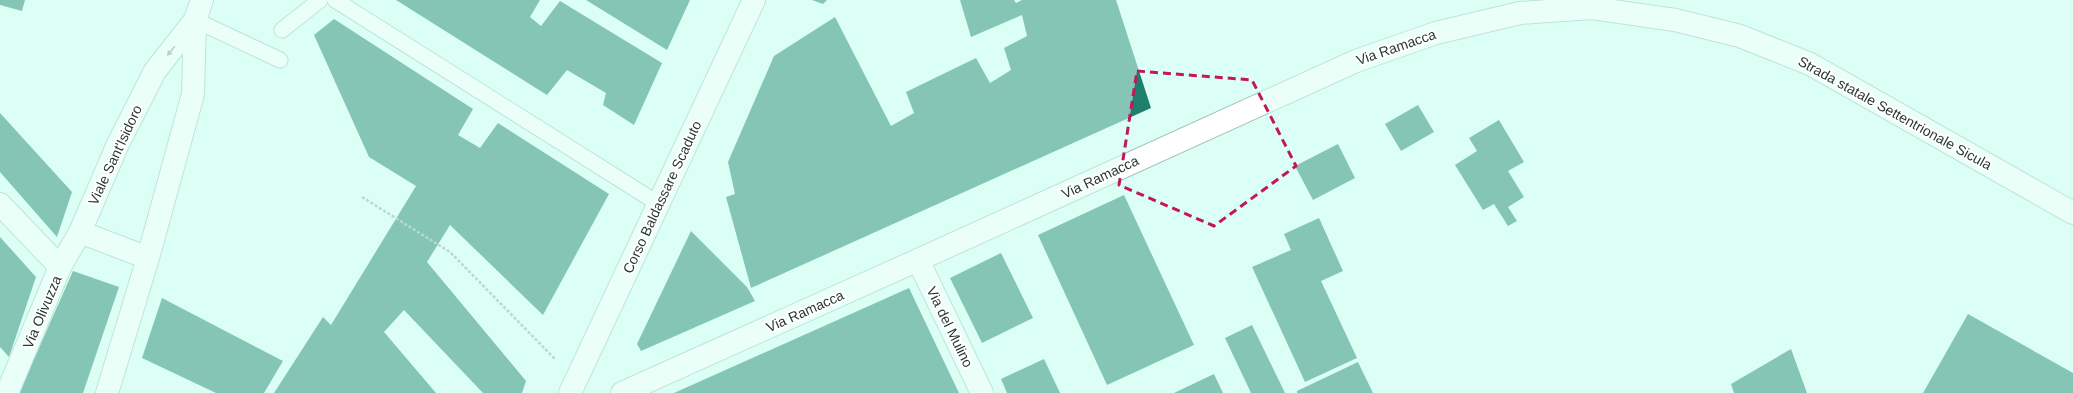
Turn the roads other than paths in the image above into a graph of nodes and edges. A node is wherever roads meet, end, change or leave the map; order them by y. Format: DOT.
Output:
graph roads {
  1 [pos="202,0"];
  2 [pos="320,0"];
  3 [pos="335,0"];
  4 [pos="754,0"];
  5 [pos="1592,4"];
  6 [pos="195,20"];
  7 [pos="282,30"];
  8 [pos="280,60"];
  9 [pos="0,204"];
  10 [pos="659,204"];
  11 [pos="2073,213"];
  12 [pos="80,232"];
  13 [pos="148,258"];
  14 [pos="918,260"];
  15 [pos="60,268"];
  16 [pos="6,380"];
  17 [pos="574,387"];
  18 [pos="107,393"];
  19 [pos="622,393"];
  20 [pos="982,393"];
  1 -- 6 [label="street, Viale Sant'Isidoro"];
  2 -- 7 [label="lane"];
  3 -- 10 [label="lane"];
  4 -- 10 [label="street, Corso Baldassare Scaduto"];
  5 -- 11 [label="street, Strada statale Settentrionale Sicula"];
  5 -- 14 [label="street, Via Ramacca"];
  6 -- 8 [label="lane"];
  6 -- 12 [label="street, Viale Sant'Isidoro, one-way"];
  6 -- 13 [label="street, Viale Sant'Isidoro"];
  9 -- 15 [label="street"];
  10 -- 17 [label="street, Corso Baldassare Scaduto"];
  12 -- 13 [label="street"];
  12 -- 15 [label="street, Via Olivuzza"];
  13 -- 18 [label="street, Viale Sant'Isidoro"];
  14 -- 19 [label="street, Via Ramacca"];
  14 -- 20 [label="street, Via del Mulino"];
  15 -- 16 [label="street, Via Olivuzza"];
}
